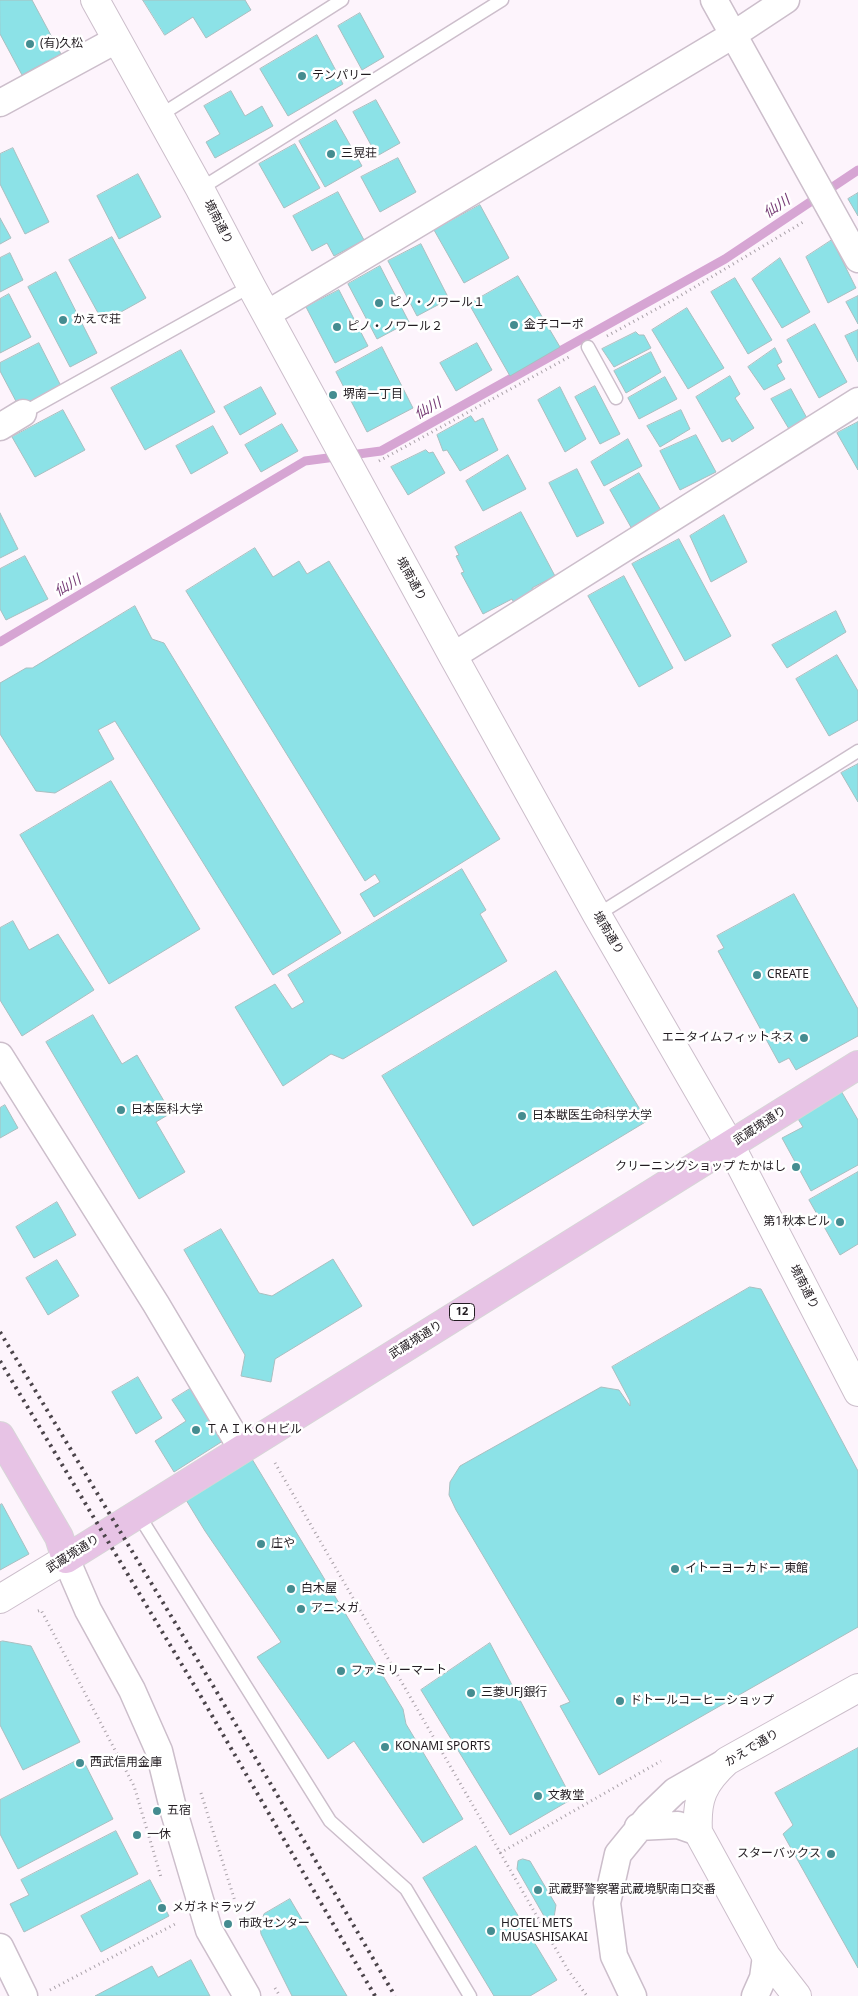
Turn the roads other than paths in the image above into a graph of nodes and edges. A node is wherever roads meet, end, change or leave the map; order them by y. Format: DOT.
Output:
graph roads {
  1 [pos="95,0"];
  2 [pos="342,0"];
  3 [pos="502,0"];
  4 [pos="714,0"];
  5 [pos="786,0"];
  6 [pos="733,35"];
  7 [pos="116,40"];
  8 [pos="0,103"];
  9 [pos="159,116"];
  10 [pos="200,188"];
  11 [pos="858,259"];
  12 [pos="251,286"];
  13 [pos="267,314"];
  14 [pos="588,347"];
  15 [pos="616,398"];
  16 [pos="858,401"];
  17 [pos="23,413"];
  18 [pos="0,427"];
  19 [pos="454,656"];
  20 [pos="858,751"];
  21 [pos="597,915"];
  22 [pos="0,1056"];
  23 [pos="858,1065"];
  24 [pos="730,1145"];
  25 [pos="858,1392"];
  26 [pos="0,1436"];
  27 [pos="242,1448"];
  28 [pos="138,1514"];
  29 [pos="66,1559"];
  30 [pos="0,1599"];
  31 [pos="858,1688"];
  32 [pos="728,1761"];
  33 [pos="638,1827"];
  34 [pos="698,1832"];
  35 [pos="0,1947"];
  36 [pos="766,1956"];
  37 [pos="35,1994"];
  38 [pos="247,1996"];
  39 [pos="470,1996"];
  40 [pos="633,1996"];
  41 [pos="755,1996"];
  42 [pos="797,1996"];
  1 -- 7 [label="street, 境南通り"];
  2 -- 9 [label="lane"];
  3 -- 10 [label="lane"];
  4 -- 6 [label="street"];
  5 -- 6 [label="street"];
  6 -- 11 [label="street"];
  6 -- 13 [label="street"];
  7 -- 8 [label="street"];
  7 -- 9 [label="street, 境南通り"];
  9 -- 10 [label="street, 境南通り"];
  10 -- 12 [label="street, 境南通り"];
  12 -- 13 [label="street, 境南通り"];
  12 -- 17 [label="lane"];
  13 -- 19 [label="street, 境南通り"];
  14 -- 15 [label="lane"];
  16 -- 19 [label="street"];
  17 -- 18 [label="street"];
  19 -- 21 [label="street, 境南通り"];
  20 -- 21 [label="lane"];
  21 -- 24 [label="street, 境南通り"];
  22 -- 27 [label="street"];
  23 -- 24 [label="main road, 武蔵境通り / 12"];
  24 -- 25 [label="street, 境南通り"];
  24 -- 27 [label="main road, 武蔵境通り / 12"];
  26 -- 29 [label="main road"];
  27 -- 28 [label="main road, 武蔵境通り / 12"];
  28 -- 29 [label="main road, 武蔵境通り / 12"];
  28 -- 39 [label="lane"];
  29 -- 30 [label="street, 武蔵境通り"];
  29 -- 38 [label="street"];
  31 -- 32 [label="street, かえで通り"];
  32 -- 33 [label="street"];
  32 -- 34 [label="street, かえで通り"];
  33 -- 34 [label="street"];
  33 -- 40 [label="street"];
  34 -- 36 [label="street, かえで通り"];
  35 -- 37 [label="street"];
  36 -- 41 [label="street"];
  36 -- 42 [label="street, かえで通り"];
}
